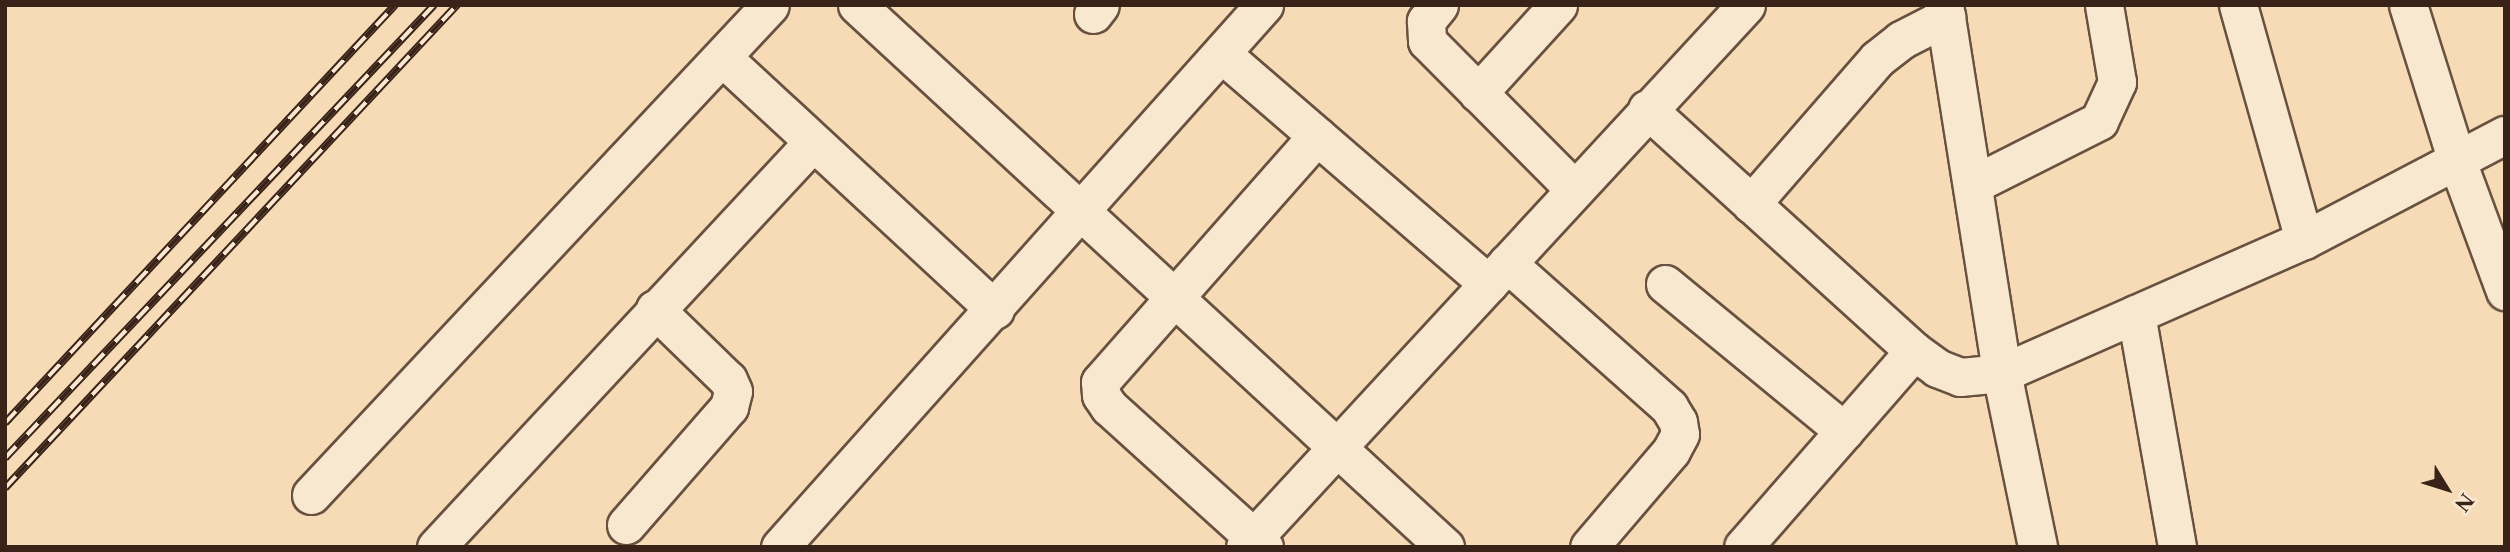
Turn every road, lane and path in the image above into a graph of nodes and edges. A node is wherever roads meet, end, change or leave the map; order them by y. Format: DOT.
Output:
graph roads {
  1 [pos="770,5"];
  2 [pos="857,5"];
  3 [pos="1264,5"];
  4 [pos="1439,5"];
  5 [pos="1558,5"];
  6 [pos="1746,5"];
  7 [pos="2104,5"];
  8 [pos="2238,5"];
  9 [pos="2408,5"];
  10 [pos="1945,11"];
  11 [pos="1222,54"];
  12 [pos="722,57"];
  13 [pos="1478,93"];
  14 [pos="1647,108"];
  15 [pos="2505,135"];
  16 [pos="1317,136"];
  17 [pos="813,142"];
  18 [pos="2457,161"];
  19 [pos="1974,184"];
  20 [pos="1574,189"];
  21 [pos="1751,204"];
  22 [pos="1080,211"];
  23 [pos="2304,240"];
  24 [pos="1497,273"];
  25 [pos="1665,284"];
  26 [pos="2505,292"];
  27 [pos="1172,298"];
  28 [pos="655,310"];
  29 [pos="995,310"];
  30 [pos="2136,314"];
  31 [pos="1914,351"];
  32 [pos="2001,373"];
  33 [pos="1844,431"];
  34 [pos="1335,446"];
  35 [pos="311,495"];
  36 [pos="626,525"];
  37 [pos="454,539"];
  38 [pos="1255,544"];
  39 [pos="780,547"];
  40 [pos="1446,547"];
  41 [pos="1589,547"];
  42 [pos="1743,547"];
  43 [pos="2038,547"];
  44 [pos="2177,547"];
  1 -- 12 [label="street"];
  2 -- 22 [label="street"];
  3 -- 11 [label="street"];
  4 -- 13 [label="street"];
  5 -- 13 [label="street"];
  6 -- 14 [label="street"];
  7 -- 19 [label="street"];
  8 -- 23 [label="street"];
  9 -- 18 [label="street"];
  10 -- 19 [label="street"];
  10 -- 21 [label="street"];
  11 -- 16 [label="street"];
  11 -- 22 [label="street"];
  12 -- 17 [label="street"];
  12 -- 35 [label="street"];
  13 -- 20 [label="street"];
  14 -- 20 [label="street"];
  14 -- 21 [label="street"];
  15 -- 18 [label="street"];
  16 -- 24 [label="street"];
  16 -- 27 [label="street"];
  17 -- 28 [label="street"];
  17 -- 29 [label="street"];
  18 -- 23 [label="street"];
  18 -- 26 [label="street"];
  19 -- 32 [label="street"];
  20 -- 24 [label="street"];
  21 -- 31 [label="street"];
  22 -- 27 [label="street"];
  22 -- 29 [label="street"];
  23 -- 30 [label="street"];
  24 -- 34 [label="street"];
  24 -- 41 [label="street"];
  25 -- 33 [label="street"];
  27 -- 34 [label="street"];
  27 -- 38 [label="street"];
  28 -- 36 [label="street"];
  28 -- 37 [label="street"];
  29 -- 39 [label="street"];
  30 -- 32 [label="street"];
  30 -- 44 [label="street"];
  31 -- 32 [label="street"];
  31 -- 33 [label="street"];
  32 -- 43 [label="street"];
  33 -- 42 [label="street"];
  34 -- 38 [label="street"];
  34 -- 40 [label="street"];
}
